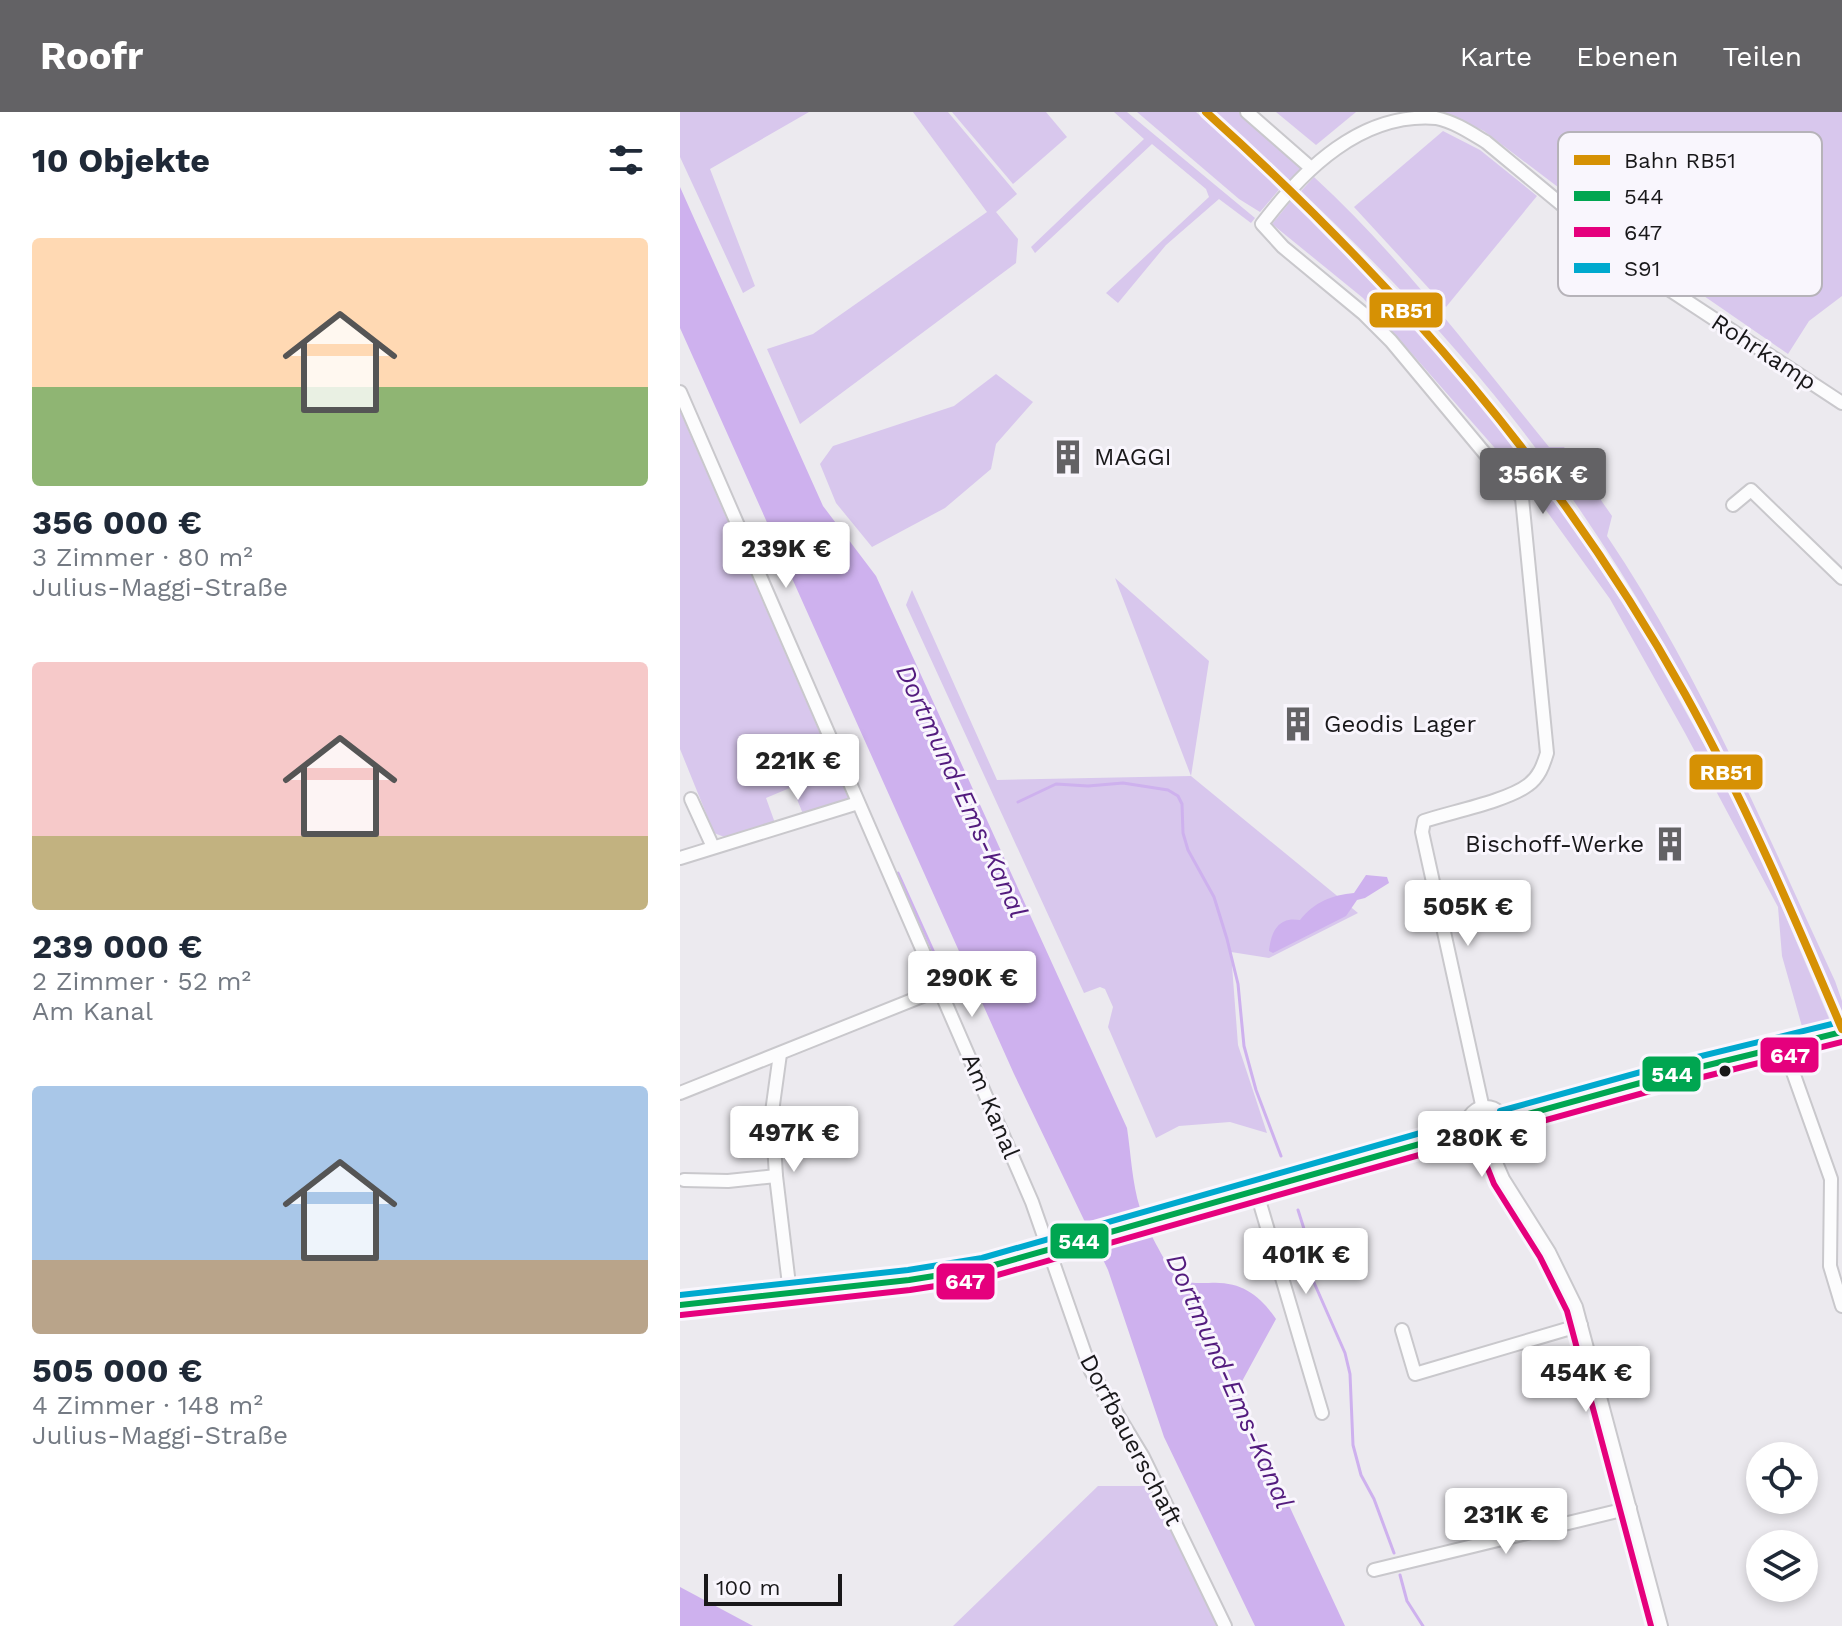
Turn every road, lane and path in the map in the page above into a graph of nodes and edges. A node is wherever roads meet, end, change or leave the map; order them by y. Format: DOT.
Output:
graph roads {
  1 [pos="1247,112"];
  2 [pos="1311,168"];
  3 [pos="1558,202"];
  4 [pos="1680,296"];
  5 [pos="680,392"];
  6 [pos="1840,398"];
  7 [pos="1733,505"];
  8 [pos="1842,578"];
  9 [pos="691,799"];
  10 [pos="858,803"];
  11 [pos="713,847"];
  12 [pos="680,858"];
  13 [pos="940,989"];
  14 [pos="1842,1032"];
  15 [pos="1784,1047"];
  16 [pos="780,1054"];
  17 [pos="680,1093"];
  18 [pos="1483,1109"];
  19 [pos="1503,1121"];
  20 [pos="1469,1130"];
  21 [pos="1491,1143"];
  22 [pos="776,1176"];
  23 [pos="684,1180"];
  24 [pos="1256,1190"];
  25 [pos="1049,1250"];
  26 [pos="790,1293"];
  27 [pos="680,1305"];
  28 [pos="1842,1306"];
  29 [pos="1581,1325"];
  30 [pos="1402,1330"];
  31 [pos="1322,1413"];
  32 [pos="1630,1508"];
  33 [pos="1374,1570"];
  34 [pos="1225,1626"];
  35 [pos="1661,1626"];
  1 -- 2 [label="street"];
  2 -- 3 [label="street, Rohrkamp"];
  2 -- 18 [label="street, Rohrkamp"];
  4 -- 6 [label="street, Rohrkamp"];
  5 -- 10 [label="street, Am Kanal"];
  7 -- 8 [label="street"];
  9 -- 11 [label="street"];
  10 -- 11 [label="street"];
  10 -- 13 [label="street, Am Kanal"];
  11 -- 12 [label="street"];
  13 -- 16 [label="street"];
  13 -- 25 [label="street, Am Kanal"];
  14 -- 15 [label="main road"];
  15 -- 19 [label="main road"];
  15 -- 28 [label="street"];
  16 -- 17 [label="street"];
  16 -- 22 [label="street"];
  18 -- 19 [label="main road"];
  18 -- 20 [label="main road"];
  19 -- 21 [label="main road"];
  20 -- 21 [label="main road"];
  20 -- 24 [label="main road"];
  21 -- 29 [label="street"];
  22 -- 23 [label="street"];
  22 -- 26 [label="street"];
  24 -- 25 [label="main road"];
  24 -- 31 [label="street"];
  25 -- 26 [label="main road"];
  25 -- 34 [label="street, Dorfbauerschaft"];
  26 -- 27 [label="main road"];
  29 -- 30 [label="street"];
  29 -- 32 [label="street"];
  32 -- 33 [label="street"];
  32 -- 35 [label="street"];
}
